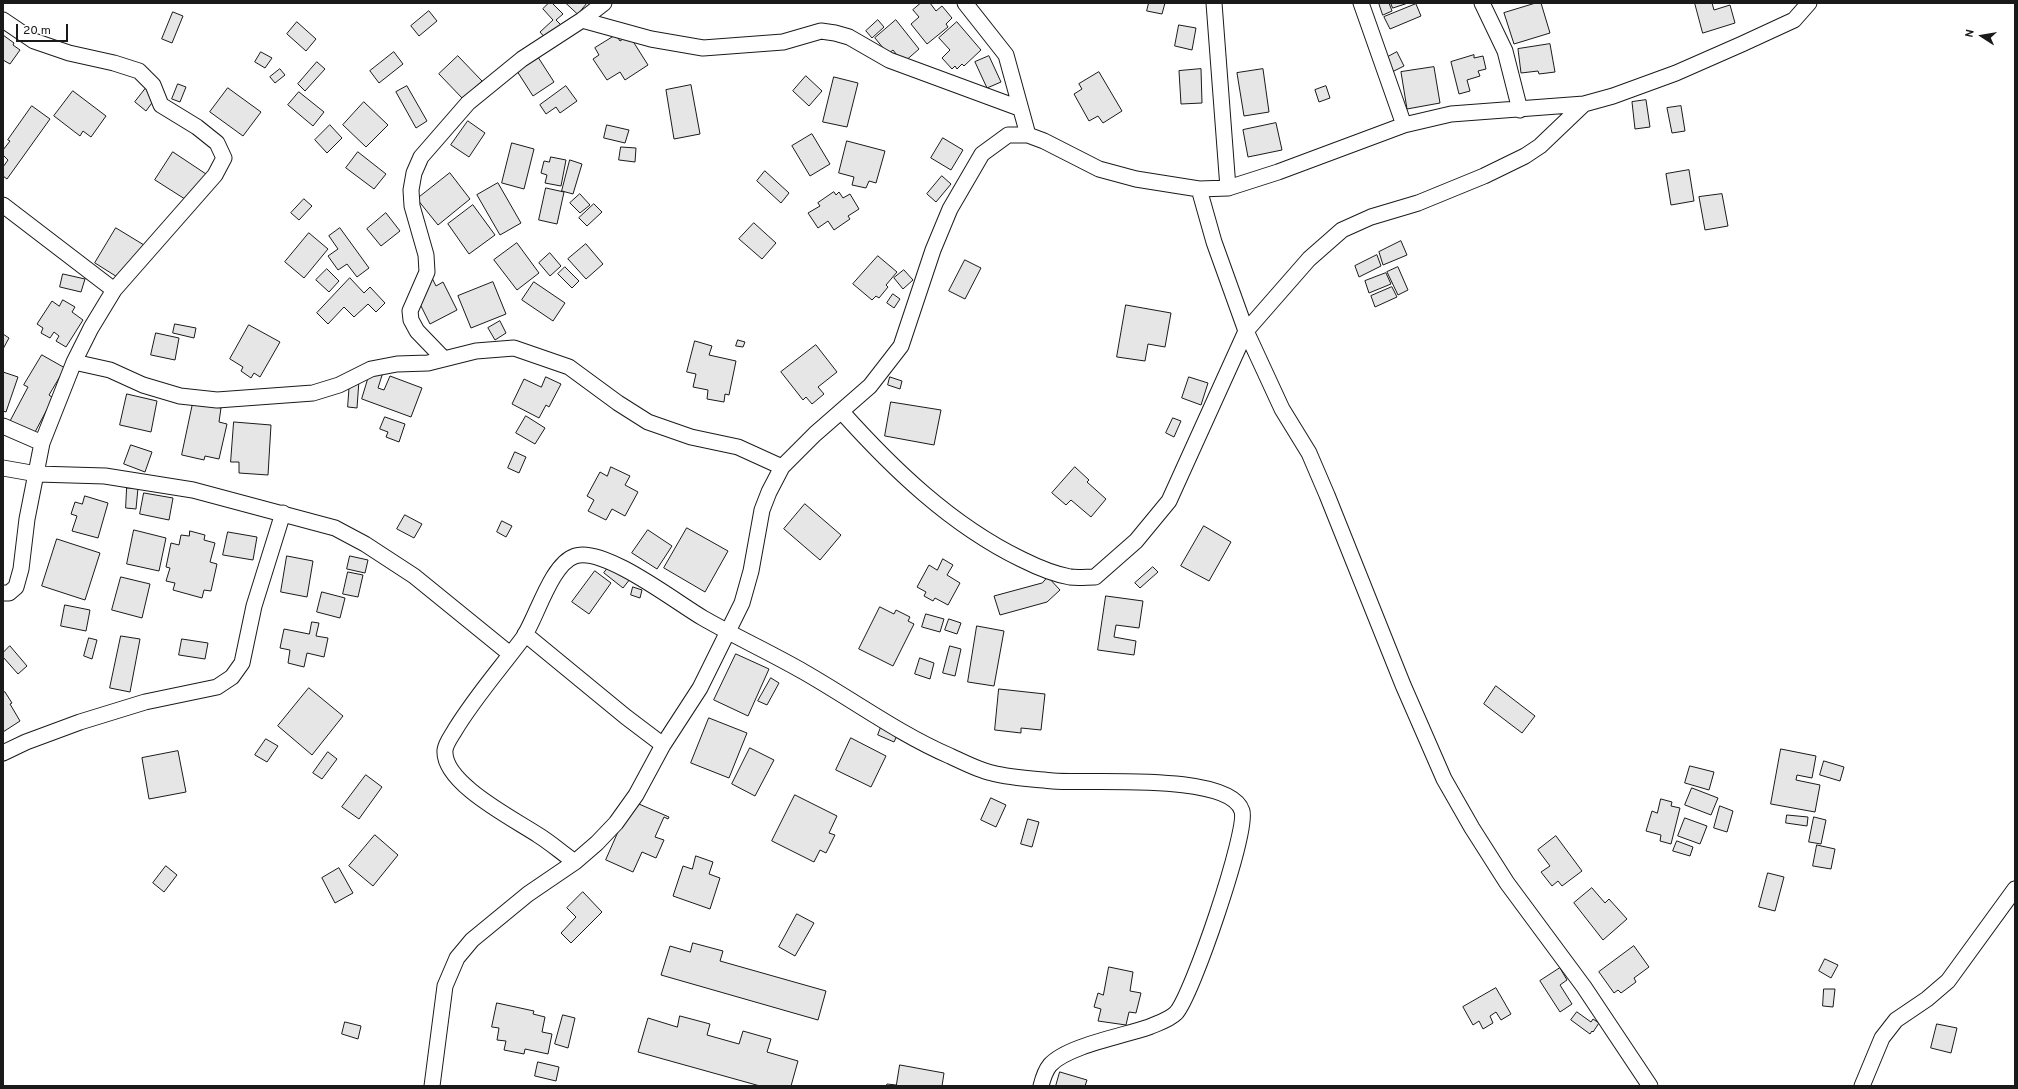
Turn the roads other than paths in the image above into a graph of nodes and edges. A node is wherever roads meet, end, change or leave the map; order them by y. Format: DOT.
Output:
graph roads {
  1 [pos="604,3"];
  2 [pos="964,3"];
  3 [pos="1214,3"];
  4 [pos="1361,3"];
  5 [pos="1482,3"];
  6 [pos="1809,3"];
  7 [pos="3,20"];
  8 [pos="582,20"];
  9 [pos="1584,104"];
  10 [pos="1019,108"];
  11 [pos="1520,110"];
  12 [pos="1404,125"];
  13 [pos="1028,135"];
  14 [pos="1228,188"];
  15 [pos="1199,189"];
  16 [pos="3,205"];
  17 [pos="114,290"];
  18 [pos="1246,331"];
  19 [pos="444,359"];
  20 [pos="74,362"];
  21 [pos="841,411"];
  22 [pos="3,426"];
  23 [pos="42,443"];
  24 [pos="782,467"];
  25 [pos="3,468"];
  26 [pos="37,474"];
  27 [pos="283,513"];
  28 [pos="3,593"];
  29 [pos="728,631"];
  30 [pos="526,634"];
  31 [pos="510,654"];
  32 [pos="663,745"];
  33 [pos="3,753"];
  34 [pos="575,862"];
  35 [pos="2015,889"];
  36 [pos="432,1086"];
  37 [pos="1041,1086"];
  38 [pos="1650,1086"];
  39 [pos="1862,1086"];
  1 -- 8 [label="street"];
  2 -- 10 [label="street"];
  3 -- 14 [label="street"];
  4 -- 12 [label="street"];
  5 -- 11 [label="street"];
  6 -- 9 [label="street"];
  7 -- 17 [label="street"];
  8 -- 10 [label="street"];
  8 -- 19 [label="street"];
  9 -- 11 [label="street"];
  9 -- 18 [label="street"];
  10 -- 13 [label="street"];
  11 -- 12 [label="street"];
  12 -- 14 [label="street"];
  13 -- 15 [label="street"];
  13 -- 21 [label="street"];
  14 -- 15 [label="street"];
  15 -- 18 [label="street"];
  16 -- 17 [label="street"];
  17 -- 20 [label="street"];
  18 -- 21 [label="street"];
  18 -- 38 [label="street"];
  19 -- 20 [label="street"];
  19 -- 24 [label="street"];
  20 -- 23 [label="street"];
  21 -- 24 [label="street"];
  22 -- 23 [label="street"];
  23 -- 26 [label="street"];
  24 -- 29 [label="street"];
  25 -- 26 [label="street"];
  26 -- 27 [label="street"];
  26 -- 28 [label="street"];
  27 -- 31 [label="street"];
  27 -- 33 [label="street"];
  29 -- 30 [label="street"];
  29 -- 32 [label="street"];
  29 -- 37 [label="street"];
  30 -- 31 [label="street"];
  30 -- 32 [label="street"];
  31 -- 34 [label="street"];
  32 -- 34 [label="street"];
  34 -- 36 [label="street"];
  35 -- 39 [label="street"];
}
